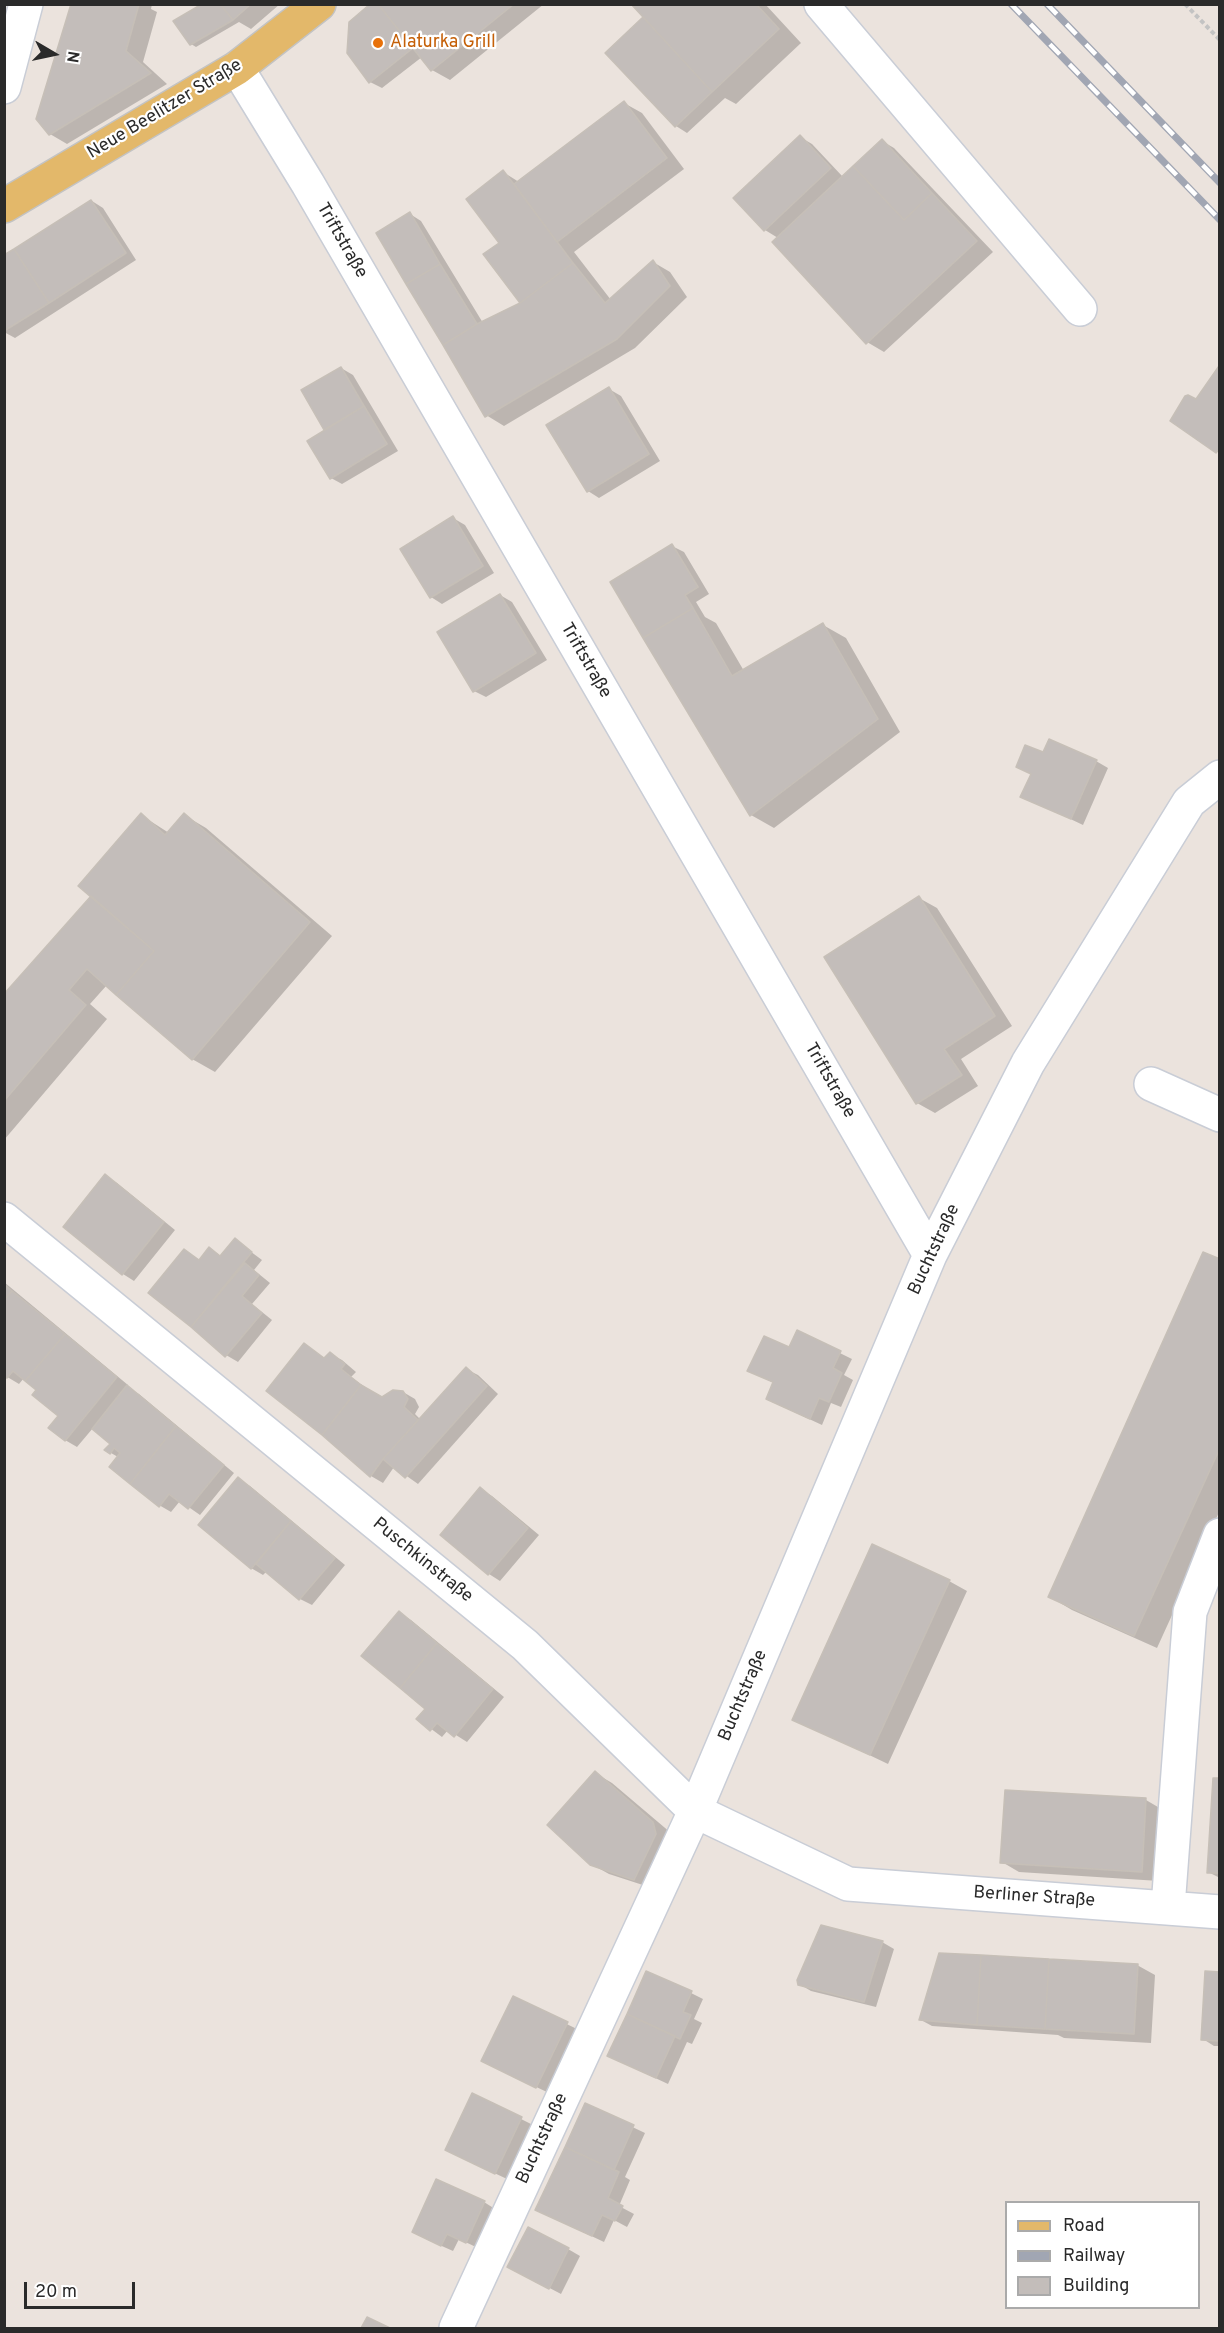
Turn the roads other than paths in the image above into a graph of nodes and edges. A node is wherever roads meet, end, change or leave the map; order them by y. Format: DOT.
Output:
graph roads {
  1 [pos="26,4"];
  2 [pos="319,4"];
  3 [pos="821,4"];
  4 [pos="237,68"];
  5 [pos="4,87"];
  6 [pos="4,206"];
  7 [pos="1080,309"];
  8 [pos="1220,777"];
  9 [pos="1151,1084"];
  10 [pos="1220,1115"];
  11 [pos="4,1219"];
  12 [pos="930,1256"];
  13 [pos="1220,1535"];
  14 [pos="695,1811"];
  15 [pos="848,1884"];
  16 [pos="1168,1907"];
  17 [pos="1220,1911"];
  18 [pos="456,2328"];
  1 -- 5 [label="street"];
  2 -- 4 [label="main road, Neue Beelitzer Straße"];
  3 -- 7 [label="street"];
  4 -- 6 [label="main road, Neue Beelitzer Straße"];
  4 -- 12 [label="street, Triftstraße"];
  8 -- 12 [label="street, Buchtstraße"];
  9 -- 10 [label="street"];
  11 -- 14 [label="street, Puschkinstraße"];
  12 -- 14 [label="street, Buchtstraße"];
  13 -- 16 [label="street"];
  14 -- 15 [label="street, Puschkinstraße"];
  14 -- 18 [label="street, Buchtstraße"];
  15 -- 16 [label="street, Berliner Straße"];
  16 -- 17 [label="street, Berliner Straße"];
}
